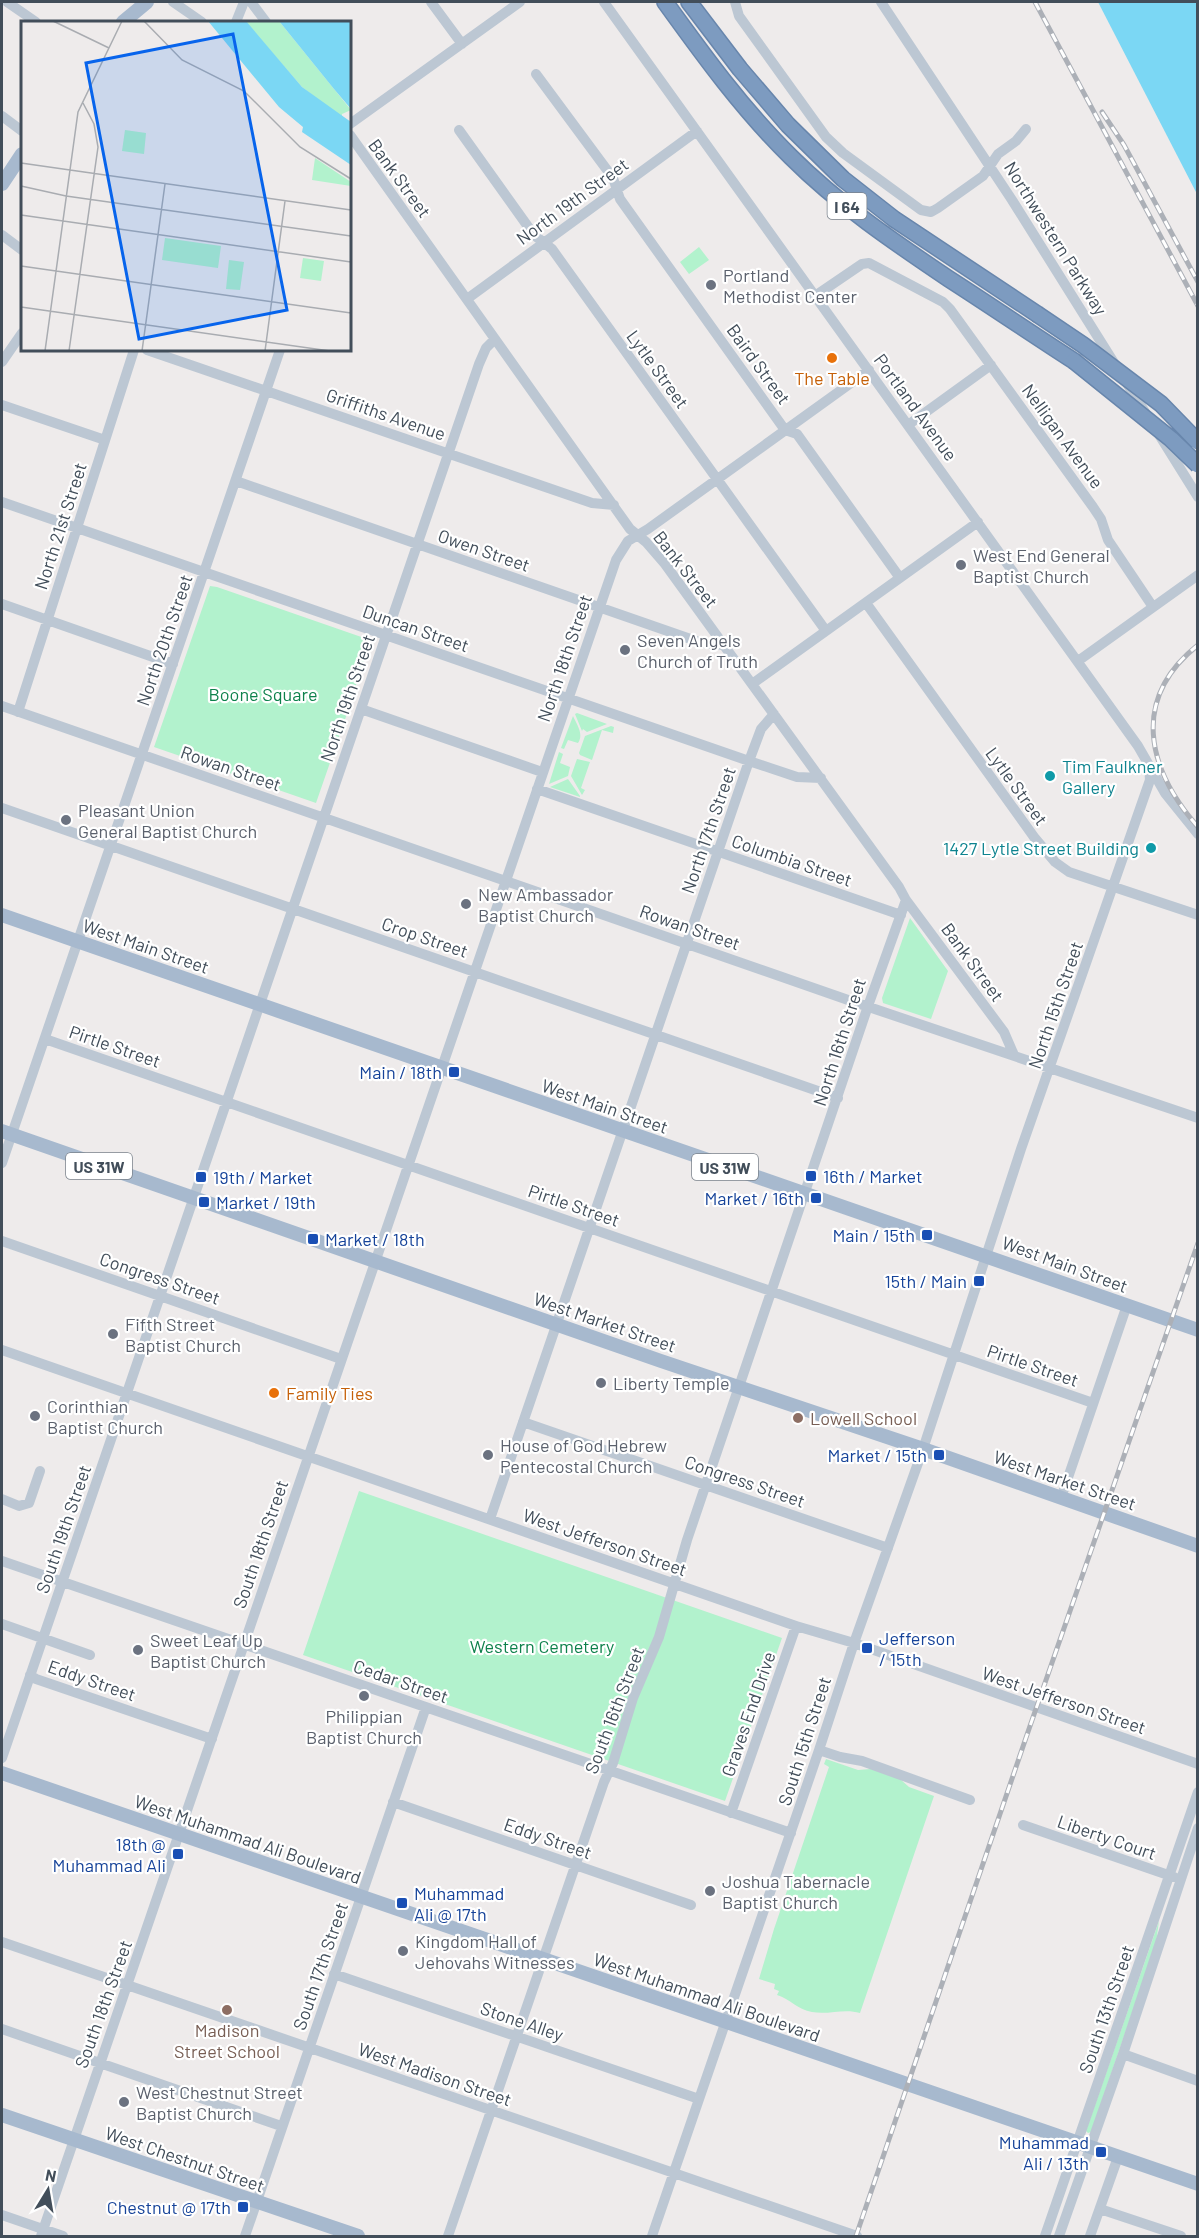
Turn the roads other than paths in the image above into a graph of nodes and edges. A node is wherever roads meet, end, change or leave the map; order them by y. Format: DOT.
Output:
graph roads {
  1 [pos="7,2"];
  2 [pos="147,2"];
  3 [pos="173,2"];
  4 [pos="244,2"];
  5 [pos="251,2"];
  6 [pos="431,2"];
  7 [pos="520,2"];
  8 [pos="604,2"];
  9 [pos="665,2"];
  10 [pos="689,2"];
  11 [pos="881,2"];
  12 [pos="736,3"];
  13 [pos="35,21"];
  14 [pos="124,21"];
  15 [pos="201,21"];
  16 [pos="236,21"];
  17 [pos="265,21"];
  18 [pos="462,44"];
  19 [pos="536,74"];
  20 [pos="2,116"];
  21 [pos="351,123"];
  22 [pos="1026,129"];
  23 [pos="21,130"];
  24 [pos="459,130"];
  25 [pos="697,131"];
  26 [pos="351,143"];
  27 [pos="21,156"];
  28 [pos="990,165"];
  29 [pos="2,184"];
  30 [pos="617,189"];
  31 [pos="2,235"];
  32 [pos="543,242"];
  33 [pos="21,249"];
  34 [pos="815,296"];
  35 [pos="467,299"];
  36 [pos="21,334"];
  37 [pos="495,339"];
  38 [pos="134,351"];
  39 [pos="150,351"];
  40 [pos="280,351"];
  41 [pos="2,362"];
  42 [pos="991,365"];
  43 [pos="869,370"];
  44 [pos="266,390"];
  45 [pos="2,405"];
  46 [pos="908,425"];
  47 [pos="785,430"];
  48 [pos="105,440"];
  49 [pos="1197,442"];
  50 [pos="449,453"];
  51 [pos="1197,465"];
  52 [pos="718,480"];
  53 [pos="236,481"];
  54 [pos="1197,497"];
  55 [pos="2,502"];
  56 [pos="614,505"];
  57 [pos="978,522"];
  58 [pos="77,527"];
  59 [pos="637,535"];
  60 [pos="417,544"];
  61 [pos="205,572"];
  62 [pos="1197,575"];
  63 [pos="900,579"];
  64 [pos="866,603"];
  65 [pos="2,604"];
  66 [pos="1153,607"];
  67 [pos="599,608"];
  68 [pos="48,620"];
  69 [pos="826,631"];
  70 [pos="386,635"];
  71 [pos="723,645"];
  72 [pos="1078,661"];
  73 [pos="173,664"];
  74 [pos="752,684"];
  75 [pos="567,698"];
  76 [pos="2,706"];
  77 [pos="361,709"];
  78 [pos="18,712"];
  79 [pos="774,714"];
  80 [pos="142,755"];
  81 [pos="749,761"];
  82 [pos="1149,765"];
  83 [pos="542,772"];
  84 [pos="820,778"];
  85 [pos="537,789"];
  86 [pos="2,808"];
  87 [pos="324,817"];
  88 [pos="1197,834"];
  89 [pos="111,846"];
  90 [pos="718,852"];
  91 [pos="505,880"];
  92 [pos="1113,887"];
  93 [pos="906,900"];
  94 [pos="293,908"];
  95 [pos="2,915"];
  96 [pos="901,915"];
  97 [pos="1197,915"];
  98 [pos="78,942"];
  99 [pos="687,943"];
  100 [pos="474,971"];
  101 [pos="260,1005"];
  102 [pos="868,1006"];
  103 [pos="656,1035"];
  104 [pos="45,1039"];
  105 [pos="1014,1055"];
  106 [pos="441,1068"];
  107 [pos="1051,1069"];
  108 [pos="838,1098"];
  109 [pos="227,1102"];
  110 [pos="1197,1118"];
  111 [pos="622,1131"];
  112 [pos="6,1133"];
  113 [pos="2,1163"];
  114 [pos="408,1165"];
  115 [pos="804,1194"];
  116 [pos="193,1198"];
  117 [pos="590,1228"];
  118 [pos="2,1241"];
  119 [pos="988,1256"];
  120 [pos="375,1261"];
  121 [pos="771,1292"];
  122 [pos="160,1295"];
  123 [pos="1127,1305"];
  124 [pos="557,1325"];
  125 [pos="1197,1330"];
  126 [pos="2,1350"];
  127 [pos="954,1355"];
  128 [pos="341,1359"];
  129 [pos="739,1387"];
  130 [pos="127,1393"];
  131 [pos="1093,1403"];
  132 [pos="523,1422"];
  133 [pos="923,1449"];
  134 [pos="308,1456"];
  135 [pos="40,1471"];
  136 [pos="706,1485"];
  137 [pos="1060,1498"];
  138 [pos="2,1499"];
  139 [pos="490,1520"];
  140 [pos="1197,1546"];
  141 [pos="888,1548"];
  142 [pos="2,1561"];
  143 [pos="62,1582"];
  144 [pos="674,1583"];
  145 [pos="2,1624"];
  146 [pos="796,1626"];
  147 [pos="43,1638"];
  148 [pos="854,1643"];
  149 [pos="243,1644"];
  150 [pos="90,1655"];
  151 [pos="30,1675"];
  152 [pos="426,1707"];
  153 [pos="212,1739"];
  154 [pos="819,1750"];
  155 [pos="2,1758"];
  156 [pos="1197,1764"];
  157 [pos="610,1770"];
  158 [pos="2,1773"];
  159 [pos="1197,1792"];
  160 [pos="970,1800"];
  161 [pos="393,1802"];
  162 [pos="731,1813"];
  163 [pos="1023,1825"];
  164 [pos="1197,1828"];
  165 [pos="790,1833"];
  166 [pos="179,1835"];
  167 [pos="576,1865"];
  168 [pos="1175,1877"];
  169 [pos="361,1897"];
  170 [pos="691,1905"];
  171 [pos="2,1942"];
  172 [pos="543,1960"];
  173 [pos="334,1974"];
  174 [pos="127,1985"];
  175 [pos="725,2022"];
  176 [pos="2,2029"];
  177 [pos="516,2036"];
  178 [pos="309,2048"];
  179 [pos="1123,2055"];
  180 [pos="99,2063"];
  181 [pos="1197,2081"];
  182 [pos="699,2099"];
  183 [pos="491,2110"];
  184 [pos="2,2115"];
  185 [pos="281,2126"];
  186 [pos="74,2140"];
  187 [pos="1083,2146"];
  188 [pos="1118,2157"];
  189 [pos="673,2173"];
  190 [pos="1197,2184"];
  191 [pos="256,2202"];
  192 [pos="1100,2209"];
  193 [pos="2,2215"];
  194 [pos="42,2233"];
  195 [pos="63,2236"];
  196 [pos="244,2236"];
  197 [pos="358,2236"];
  198 [pos="448,2236"];
  199 [pos="652,2236"];
  200 [pos="857,2236"];
  201 [pos="1045,2236"];
  202 [pos="1059,2236"];
  203 [pos="1090,2236"];
  204 [pos="1181,2236"];
  1 -- 13 [label="street"];
  2 -- 14 [label="main road"];
  3 -- 15 [label="street"];
  4 -- 16 [label="street"];
  5 -- 17 [label="street"];
  6 -- 18 [label="street"];
  7 -- 18 [label="street"];
  8 -- 25 [label="street, Portland Avenue"];
  9 -- 51 [label="highway, I 64, bridge"];
  10 -- 49 [label="highway, I 64, bridge"];
  11 -- 28 [label="street, Northwestern Parkway"];
  12 -- 28 [label="street"];
  18 -- 21 [label="street"];
  19 -- 30 [label="street, Baird Street"];
  20 -- 23 [label="street"];
  22 -- 28 [label="street"];
  24 -- 32 [label="street, Lytle Street"];
  25 -- 30 [label="street, North 19th Street"];
  25 -- 34 [label="street, Portland Avenue"];
  26 -- 35 [label="street, Bank Street"];
  27 -- 29 [label="main road"];
  28 -- 54 [label="street, Northwestern Parkway"];
  30 -- 32 [label="street, North 19th Street"];
  30 -- 47 [label="street, Baird Street"];
  31 -- 33 [label="street"];
  32 -- 35 [label="street, North 19th Street"];
  32 -- 52 [label="street, Lytle Street"];
  34 -- 42 [label="street, Nelligan Avenue"];
  34 -- 43 [label="street, Portland Avenue"];
  35 -- 37 [label="street, Bank Street"];
  36 -- 41 [label="street"];
  37 -- 50 [label="street, North 19th Street"];
  37 -- 56 [label="street, Bank Street"];
  38 -- 48 [label="street, North 21st Street"];
  39 -- 44 [label="street, Griffiths Avenue"];
  40 -- 44 [label="street, North 20th Street"];
  42 -- 46 [label="street"];
  42 -- 66 [label="street, Nelligan Avenue"];
  43 -- 46 [label="street, Portland Avenue"];
  43 -- 47 [label="street, North 18th Street"];
  44 -- 50 [label="street, Griffiths Avenue"];
  44 -- 53 [label="street, North 20th Street"];
  45 -- 48 [label="street"];
  46 -- 57 [label="street, Portland Avenue"];
  47 -- 52 [label="street, North 18th Street"];
  47 -- 63 [label="street, Baird Street"];
  48 -- 58 [label="street, North 21st Street"];
  50 -- 56 [label="street, Griffiths Avenue"];
  50 -- 60 [label="street, North 19th Street"];
  52 -- 59 [label="street, North 18th Street"];
  52 -- 69 [label="street, Lytle Street"];
  53 -- 60 [label="street, Owen Street"];
  53 -- 61 [label="street, North 20th Street"];
  55 -- 58 [label="street, Duncan Street"];
  56 -- 59 [label="street, Bank Street"];
  57 -- 63 [label="street"];
  57 -- 72 [label="street, Portland Avenue"];
  58 -- 61 [label="street, Duncan Street"];
  58 -- 68 [label="street, North 21st Street"];
  59 -- 67 [label="street, North 18th Street"];
  59 -- 71 [label="street, Bank Street"];
  60 -- 67 [label="street, Owen Street"];
  60 -- 70 [label="street, North 19th Street"];
  61 -- 70 [label="street, Duncan Street"];
  61 -- 73 [label="street, North 20th Street"];
  62 -- 66 [label="street"];
  63 -- 64 [label="street"];
  64 -- 69 [label="street"];
  64 -- 92 [label="street, Lytle Street"];
  65 -- 68 [label="street"];
  66 -- 72 [label="street"];
  67 -- 71 [label="street, Owen Street"];
  67 -- 75 [label="street, North 18th Street"];
  68 -- 73 [label="street"];
  68 -- 78 [label="street, North 21st Street"];
  69 -- 74 [label="street"];
  70 -- 75 [label="street, Duncan Street"];
  70 -- 77 [label="street, North 19th Street"];
  71 -- 74 [label="street, Bank Street"];
  72 -- 82 [label="street, Portland Avenue"];
  73 -- 80 [label="street, North 20th Street"];
  74 -- 79 [label="street, Bank Street"];
  75 -- 81 [label="street, Duncan Street"];
  75 -- 83 [label="street, North 18th Street"];
  76 -- 78 [label="street, Rowan Street"];
  77 -- 83 [label="street"];
  77 -- 87 [label="street, North 19th Street"];
  78 -- 80 [label="street, Rowan Street"];
  79 -- 81 [label="street, North 17th Street"];
  79 -- 84 [label="street, Bank Street"];
  80 -- 87 [label="street, Rowan Street"];
  80 -- 89 [label="street, North 20th Street"];
  81 -- 84 [label="street, Duncan Street"];
  81 -- 90 [label="street, North 17th Street"];
  82 -- 88 [label="street, Portland Avenue"];
  82 -- 92 [label="street, North 15th Street"];
  83 -- 85 [label="street, North 18th Street"];
  84 -- 93 [label="street, Bank Street"];
  85 -- 90 [label="street, Columbia Street"];
  85 -- 91 [label="street, North 18th Street"];
  86 -- 89 [label="street, Crop Street"];
  87 -- 91 [label="street, Rowan Street"];
  87 -- 94 [label="street, North 19th Street"];
  89 -- 94 [label="street, Crop Street"];
  89 -- 98 [label="street, North 20th Street"];
  90 -- 96 [label="street, Columbia Street"];
  90 -- 99 [label="street, North 17th Street"];
  91 -- 99 [label="street, Rowan Street"];
  91 -- 100 [label="street, North 18th Street"];
  92 -- 97 [label="street, Lytle Street"];
  92 -- 107 [label="street, North 15th Street"];
  93 -- 96 [label="street, North 16th Street"];
  93 -- 105 [label="street, Bank Street"];
  94 -- 100 [label="street, Crop Street"];
  94 -- 101 [label="street, North 19th Street"];
  95 -- 98 [label="main road, West Main Street / US 31W"];
  96 -- 102 [label="street, North 16th Street"];
  98 -- 101 [label="main road, West Main Street / US 31W"];
  98 -- 104 [label="street, North 20th Street"];
  99 -- 102 [label="street, Rowan Street"];
  99 -- 103 [label="street, North 17th Street"];
  100 -- 103 [label="street, Crop Street"];
  100 -- 106 [label="street, North 18th Street"];
  101 -- 106 [label="main road, West Main Street / US 31W"];
  101 -- 109 [label="street, South 19th Street"];
  102 -- 105 [label="street, Rowan Street"];
  102 -- 108 [label="street, North 16th Street"];
  103 -- 108 [label="street, Crop Street"];
  103 -- 111 [label="street, North 17th Street"];
  104 -- 109 [label="street, Pirtle Street"];
  104 -- 112 [label="street, North 20th Street"];
  105 -- 107 [label="street, Rowan Street"];
  106 -- 111 [label="main road, West Main Street / US 31W"];
  106 -- 114 [label="street, South 18th Street"];
  107 -- 110 [label="street, Rowan Street"];
  107 -- 119 [label="street, North 15th Street"];
  108 -- 115 [label="street, North 16th Street"];
  109 -- 114 [label="street, Pirtle Street"];
  109 -- 116 [label="street, South 19th Street"];
  111 -- 115 [label="main road, West Main Street / US 31W"];
  111 -- 117 [label="street"];
  112 -- 113 [label="street, North 20th Street"];
  112 -- 116 [label="main road, West Market Street / US 31W"];
  114 -- 117 [label="street, Pirtle Street"];
  114 -- 120 [label="street, South 18th Street"];
  115 -- 119 [label="main road, West Main Street / US 31W"];
  115 -- 121 [label="street, South 16th Street"];
  116 -- 120 [label="main road, West Market Street / US 31W"];
  116 -- 122 [label="street, South 19th Street"];
  117 -- 121 [label="street, Pirtle Street"];
  117 -- 124 [label="street"];
  118 -- 122 [label="street, Congress Street"];
  119 -- 123 [label="main road, West Main Street / US 31W"];
  119 -- 127 [label="street, South 15th Street"];
  120 -- 124 [label="main road, West Market Street / US 31W"];
  120 -- 128 [label="street, South 18th Street"];
  121 -- 127 [label="street, Pirtle Street"];
  121 -- 129 [label="street, South 16th Street"];
  122 -- 128 [label="street, Congress Street"];
  122 -- 130 [label="street, South 19th Street"];
  123 -- 125 [label="main road, West Main Street / US 31W"];
  123 -- 131 [label="street"];
  124 -- 129 [label="main road, West Market Street / US 31W"];
  124 -- 132 [label="street"];
  126 -- 130 [label="street, West Jefferson Street"];
  127 -- 131 [label="street, Pirtle Street"];
  127 -- 133 [label="street, South 15th Street"];
  128 -- 134 [label="street, South 18th Street"];
  129 -- 133 [label="main road, West Market Street / US 31W"];
  129 -- 136 [label="street, South 16th Street"];
  130 -- 134 [label="street, West Jefferson Street"];
  130 -- 143 [label="street, South 19th Street"];
  131 -- 137 [label="street"];
  132 -- 136 [label="street, Congress Street"];
  132 -- 139 [label="street"];
  133 -- 137 [label="main road, West Market Street / US 31W"];
  133 -- 141 [label="street, South 15th Street"];
  134 -- 139 [label="street, West Jefferson Street"];
  134 -- 149 [label="street, South 18th Street"];
  135 -- 138 [label="street"];
  136 -- 141 [label="street, Congress Street"];
  136 -- 144 [label="street, South 16th Street"];
  137 -- 140 [label="main road, West Market Street / US 31W"];
  139 -- 144 [label="street, West Jefferson Street"];
  141 -- 148 [label="street, South 15th Street"];
  142 -- 143 [label="street, Cedar Street"];
  143 -- 147 [label="street, South 19th Street"];
  143 -- 149 [label="street, Cedar Street"];
  144 -- 146 [label="street, West Jefferson Street"];
  144 -- 157 [label="street, South 16th Street"];
  145 -- 147 [label="street"];
  146 -- 148 [label="street, West Jefferson Street"];
  146 -- 162 [label="street, Graves End Drive"];
  147 -- 150 [label="street"];
  147 -- 151 [label="street, South 19th Street"];
  148 -- 154 [label="street, South 15th Street"];
  148 -- 156 [label="street, West Jefferson Street"];
  149 -- 152 [label="street, Cedar Street"];
  149 -- 153 [label="street, South 18th Street"];
  151 -- 153 [label="street, Eddy Street"];
  151 -- 155 [label="street, South 19th Street"];
  152 -- 157 [label="street, Cedar Street"];
  152 -- 161 [label="street, South 17th Street"];
  153 -- 166 [label="street, South 18th Street"];
  154 -- 160 [label="street"];
  154 -- 165 [label="street, South 15th Street"];
  157 -- 162 [label="street, Cedar Street"];
  157 -- 167 [label="street, South 16th Street"];
  158 -- 166 [label="main road, West Muhammad Ali Boulevard"];
  159 -- 168 [label="street, South 13th Street"];
  161 -- 167 [label="street, Eddy Street"];
  161 -- 169 [label="street, South 17th Street"];
  162 -- 165 [label="street, Cedar Street"];
  163 -- 168 [label="street, Liberty Court"];
  164 -- 168 [label="street, South 13th Street"];
  165 -- 175 [label="street, South 15th Street"];
  166 -- 169 [label="main road, West Muhammad Ali Boulevard"];
  166 -- 174 [label="street, South 18th Street"];
  167 -- 170 [label="street, Eddy Street"];
  167 -- 172 [label="street, South 16th Street"];
  168 -- 179 [label="street, South 13th Street"];
  168 -- 187 [label="street, South 13th Street"];
  169 -- 172 [label="main road, West Muhammad Ali Boulevard"];
  169 -- 173 [label="street, South 17th Street"];
  171 -- 174 [label="street, West Madison Street"];
  172 -- 175 [label="main road, West Muhammad Ali Boulevard"];
  172 -- 177 [label="street, South 16th Street"];
  173 -- 177 [label="street, Stone Alley"];
  173 -- 178 [label="street, South 17th Street"];
  174 -- 178 [label="street, West Madison Street"];
  174 -- 180 [label="street, South 18th Street"];
  175 -- 182 [label="street, South 15th Street"];
  175 -- 187 [label="main road, West Muhammad Ali Boulevard"];
  176 -- 180 [label="street"];
  177 -- 182 [label="street, Stone Alley"];
  177 -- 183 [label="street, South 16th Street"];
  178 -- 183 [label="street, West Madison Street"];
  178 -- 185 [label="street, South 17th Street"];
  179 -- 181 [label="street"];
  179 -- 187 [label="street, South 13th Street"];
  180 -- 185 [label="street"];
  180 -- 186 [label="street, South 18th Street"];
  182 -- 189 [label="street, South 15th Street"];
  183 -- 189 [label="street, West Madison Street"];
  183 -- 198 [label="street, South 16th Street"];
  184 -- 186 [label="main road, West Chestnut Street"];
  185 -- 191 [label="street, South 17th Street"];
  186 -- 191 [label="main road, West Chestnut Street"];
  186 -- 194 [label="street, South 18th Street"];
  187 -- 188 [label="main road, West Muhammad Ali Boulevard"];
  187 -- 201 [label="street, South 13th Street"];
  187 -- 202 [label="street, South 13th Street"];
  188 -- 190 [label="main road, West Muhammad Ali Boulevard"];
  188 -- 192 [label="street"];
  189 -- 199 [label="street, South 15th Street"];
  189 -- 200 [label="street, West Madison Street"];
  191 -- 196 [label="street, South 17th Street"];
  191 -- 197 [label="main road, West Chestnut Street"];
  192 -- 203 [label="street"];
  192 -- 204 [label="street"];
  193 -- 194 [label="street"];
  194 -- 195 [label="street"];
}
